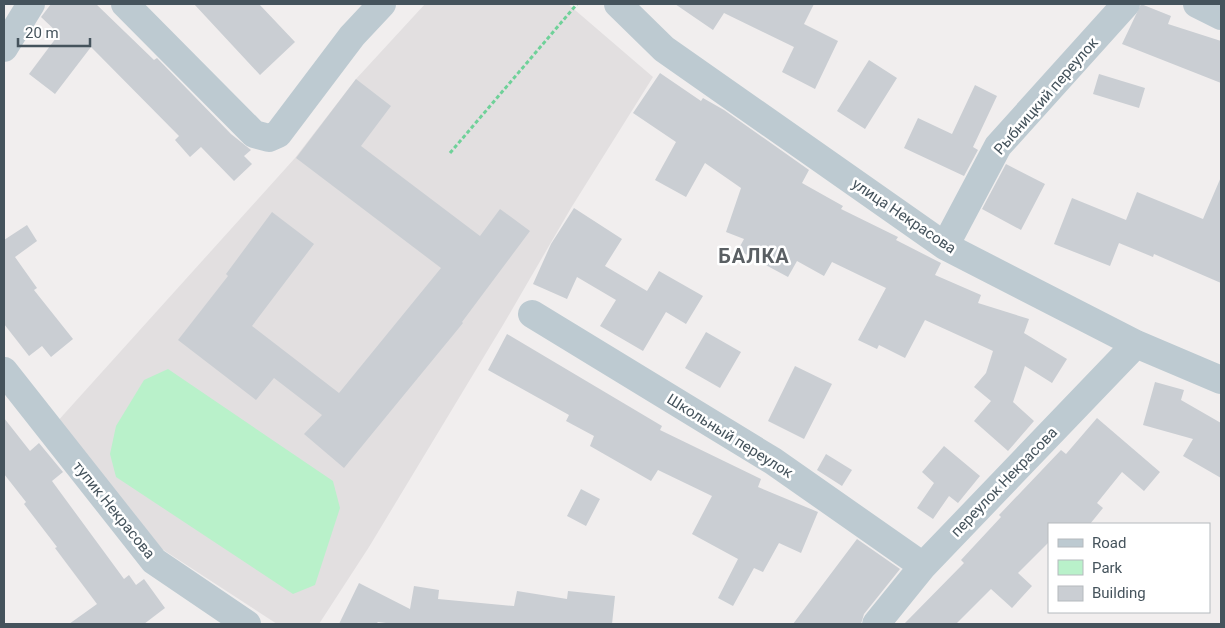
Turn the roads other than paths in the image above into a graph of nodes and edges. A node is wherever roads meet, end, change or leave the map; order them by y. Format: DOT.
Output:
graph roads {
  1 [pos="31,4"];
  2 [pos="125,4"];
  3 [pos="382,4"];
  4 [pos="618,4"];
  5 [pos="1126,4"];
  6 [pos="1197,4"];
  7 [pos="1221,16"];
  8 [pos="4,48"];
  9 [pos="945,246"];
  10 [pos="532,314"];
  11 [pos="1136,344"];
  12 [pos="4,371"];
  13 [pos="1221,380"];
  14 [pos="923,566"];
  15 [pos="247,624"];
  16 [pos="876,624"];
  1 -- 8 [label="street"];
  2 -- 3 [label="street"];
  4 -- 9 [label="street, улица Некрасова"];
  5 -- 9 [label="street, Рыбницкий переулок"];
  6 -- 7 [label="street"];
  9 -- 11 [label="street, улица Некрасова"];
  10 -- 14 [label="street, Школьный переулок"];
  11 -- 13 [label="street, улица Некрасова"];
  11 -- 14 [label="street, переулок Некрасова"];
  12 -- 15 [label="street, тупик Некрасова"];
  14 -- 16 [label="street, переулок Некрасова"];
}
